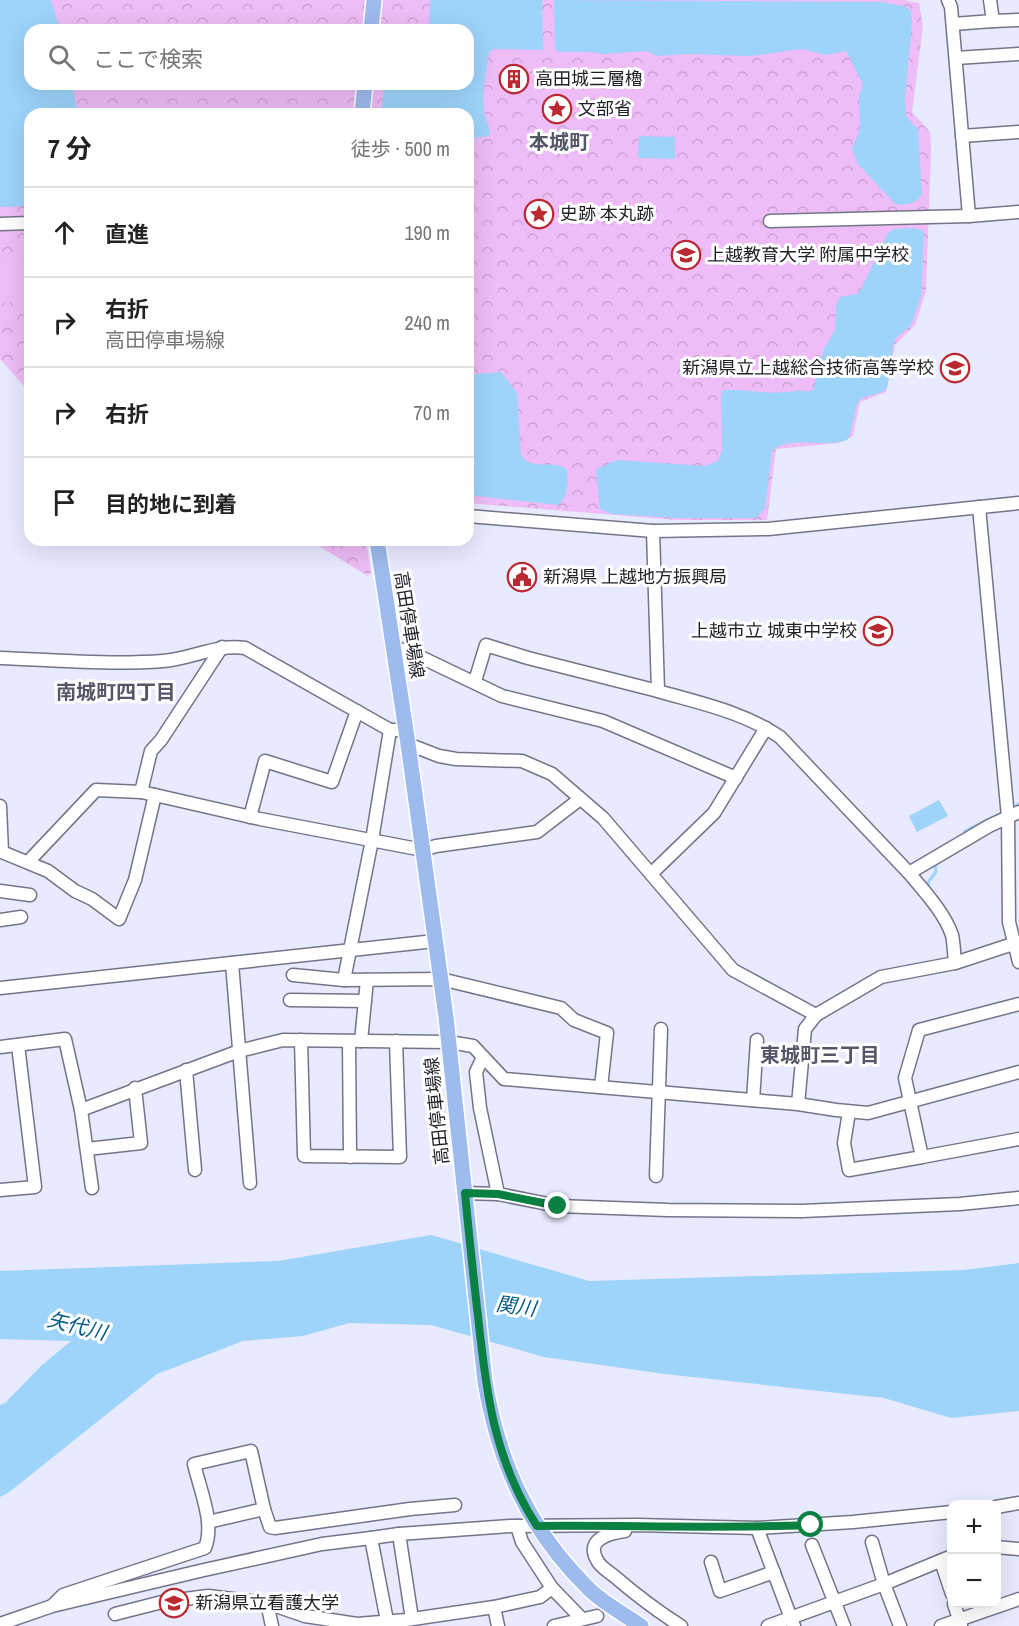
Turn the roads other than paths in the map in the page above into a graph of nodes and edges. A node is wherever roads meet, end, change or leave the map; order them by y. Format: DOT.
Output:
graph roads {
  1 [pos="374,0"];
  2 [pos="948,0"];
  3 [pos="990,0"];
  4 [pos="1019,20"];
  5 [pos="993,21"];
  6 [pos="372,24"];
  7 [pos="953,24"];
  8 [pos="1019,54"];
  9 [pos="956,58"];
  10 [pos="364,90"];
  11 [pos="363,108"];
  12 [pos="1019,132"];
  13 [pos="962,136"];
  14 [pos="1019,212"];
  15 [pos="969,216"];
  16 [pos="770,221"];
  17 [pos="24,223"];
  18 [pos="0,224"];
  19 [pos="1019,503"];
  20 [pos="979,507"];
  21 [pos="474,516"];
  22 [pos="653,531"];
  23 [pos="378,546"];
  24 [pos="222,647"];
  25 [pos="392,647"];
  26 [pos="0,658"];
  27 [pos="475,681"];
  28 [pos="657,691"];
  29 [pos="357,711"];
  30 [pos="766,728"];
  31 [pos="390,730"];
  32 [pos="407,737"];
  33 [pos="736,778"];
  34 [pos="141,792"];
  35 [pos="155,795"];
  36 [pos="580,799"];
  37 [pos="0,806"];
  38 [pos="1013,814"];
  39 [pos="250,817"];
  40 [pos="372,840"];
  41 [pos="423,850"];
  42 [pos="28,862"];
  43 [pos="909,873"];
  44 [pos="651,874"];
  45 [pos="0,891"];
  46 [pos="30,895"];
  47 [pos="21,917"];
  48 [pos="0,920"];
  49 [pos="435,941"];
  50 [pos="1016,942"];
  51 [pos="349,951"];
  52 [pos="1019,962"];
  53 [pos="232,963"];
  54 [pos="955,963"];
  55 [pos="293,975"];
  56 [pos="441,979"];
  57 [pos="344,980"];
  58 [pos="367,980"];
  59 [pos="0,988"];
  60 [pos="290,1000"];
  61 [pos="365,1002"];
  62 [pos="1019,1004"];
  63 [pos="816,1014"];
  64 [pos="661,1029"];
  65 [pos="301,1040"];
  66 [pos="757,1040"];
  67 [pos="355,1041"];
  68 [pos="396,1041"];
  69 [pos="449,1042"];
  70 [pos="18,1045"];
  71 [pos="0,1047"];
  72 [pos="239,1051"];
  73 [pos="483,1057"];
  74 [pos="186,1070"];
  75 [pos="1019,1072"];
  76 [pos="601,1087"];
  77 [pos="135,1088"];
  78 [pos="660,1092"];
  79 [pos="753,1100"];
  80 [pos="908,1101"];
  81 [pos="798,1104"];
  82 [pos="81,1110"];
  83 [pos="849,1112"];
  84 [pos="1019,1139"];
  85 [pos="87,1149"];
  86 [pos="350,1157"];
  87 [pos="922,1157"];
  88 [pos="195,1170"];
  89 [pos="656,1176"];
  90 [pos="250,1183"];
  91 [pos="92,1188"];
  92 [pos="0,1190"];
  93 [pos="498,1194"];
  94 [pos="1019,1198"];
  95 [pos="465,1199"];
  96 [pos="1019,1503"];
  97 [pos="455,1505"];
  98 [pos="1001,1506"];
  99 [pos="264,1509"];
  100 [pos="947,1512"];
  101 [pos="208,1522"];
  102 [pos="534,1522"];
  103 [pos="637,1525"];
  104 [pos="518,1526"];
  105 [pos="757,1527"];
  106 [pos="399,1534"];
  107 [pos="371,1538"];
  108 [pos="872,1542"];
  109 [pos="812,1545"];
  110 [pos="1001,1547"];
  111 [pos="1019,1548"];
  112 [pos="946,1558"];
  113 [pos="711,1562"];
  114 [pos="774,1572"];
  115 [pos="884,1584"];
  116 [pos="552,1588"];
  117 [pos="1019,1599"];
  118 [pos="835,1601"];
  119 [pos="267,1603"];
  120 [pos="52,1606"];
  121 [pos="494,1606"];
  122 [pos="955,1608"];
  123 [pos="454,1613"];
  124 [pos="116,1614"];
  125 [pos="597,1616"];
  126 [pos="582,1619"];
  127 [pos="306,1621"];
  128 [pos="387,1621"];
  129 [pos="409,1622"];
  130 [pos="792,1622"];
  131 [pos="960,1623"];
  132 [pos="0,1624"];
  133 [pos="357,1625"];
  134 [pos="637,1625"];
  135 [pos="272,1626"];
  136 [pos="458,1626"];
  137 [pos="498,1626"];
  138 [pos="554,1626"];
  139 [pos="681,1626"];
  140 [pos="768,1626"];
  141 [pos="844,1626"];
  142 [pos="900,1626"];
  143 [pos="941,1626"];
  1 -- 6 [label="main road"];
  2 -- 7 [label="street"];
  3 -- 5 [label="street"];
  4 -- 5 [label="street"];
  5 -- 7 [label="street"];
  7 -- 9 [label="street"];
  8 -- 9 [label="street"];
  9 -- 13 [label="street"];
  10 -- 11 [label="main road"];
  12 -- 13 [label="street"];
  13 -- 15 [label="street"];
  14 -- 15 [label="street"];
  15 -- 16 [label="street"];
  17 -- 18 [label="street"];
  19 -- 20 [label="street"];
  20 -- 22 [label="street"];
  20 -- 38 [label="street"];
  21 -- 22 [label="street"];
  22 -- 28 [label="street"];
  23 -- 25 [label="main road, 高田停車場線"];
  24 -- 26 [label="street"];
  24 -- 29 [label="street"];
  24 -- 34 [label="street"];
  25 -- 27 [label="street"];
  25 -- 32 [label="main road, 高田停車場線"];
  27 -- 28 [label="street"];
  27 -- 33 [label="street"];
  28 -- 30 [label="street"];
  29 -- 31 [label="street"];
  29 -- 39 [label="street"];
  30 -- 33 [label="street"];
  30 -- 43 [label="street"];
  31 -- 32 [label="street"];
  31 -- 40 [label="street"];
  32 -- 36 [label="street"];
  32 -- 41 [label="main road, 高田停車場線"];
  33 -- 44 [label="street"];
  34 -- 35 [label="street"];
  34 -- 42 [label="street"];
  35 -- 39 [label="street"];
  35 -- 42 [label="street"];
  36 -- 41 [label="street"];
  36 -- 44 [label="street"];
  37 -- 42 [label="street"];
  38 -- 43 [label="street"];
  38 -- 50 [label="street"];
  39 -- 40 [label="street"];
  40 -- 41 [label="street"];
  40 -- 51 [label="street"];
  41 -- 49 [label="main road, 高田停車場線"];
  43 -- 54 [label="street"];
  44 -- 63 [label="street"];
  45 -- 46 [label="street"];
  47 -- 48 [label="street"];
  49 -- 51 [label="street"];
  49 -- 56 [label="main road, 高田停車場線"];
  50 -- 52 [label="street"];
  50 -- 54 [label="street"];
  51 -- 53 [label="street"];
  51 -- 57 [label="street"];
  53 -- 59 [label="street"];
  53 -- 72 [label="street"];
  54 -- 63 [label="street"];
  55 -- 57 [label="street"];
  56 -- 58 [label="street"];
  56 -- 69 [label="main road, 高田停車場線"];
  56 -- 76 [label="street"];
  57 -- 58 [label="street"];
  58 -- 61 [label="street"];
  60 -- 61 [label="street"];
  61 -- 67 [label="street"];
  62 -- 80 [label="street"];
  63 -- 81 [label="street"];
  64 -- 78 [label="street"];
  65 -- 67 [label="street"];
  65 -- 72 [label="street"];
  65 -- 86 [label="street"];
  66 -- 79 [label="street"];
  67 -- 68 [label="street"];
  67 -- 86 [label="street"];
  68 -- 69 [label="street"];
  68 -- 86 [label="street"];
  69 -- 73 [label="street"];
  69 -- 95 [label="main road, 高田停車場線"];
  70 -- 71 [label="street"];
  70 -- 82 [label="street"];
  70 -- 92 [label="street"];
  72 -- 74 [label="street"];
  72 -- 90 [label="street"];
  73 -- 76 [label="street"];
  73 -- 93 [label="street"];
  74 -- 77 [label="street"];
  74 -- 88 [label="street"];
  75 -- 80 [label="street"];
  76 -- 78 [label="street"];
  77 -- 82 [label="street"];
  77 -- 85 [label="street"];
  78 -- 79 [label="street"];
  78 -- 89 [label="street"];
  79 -- 81 [label="street"];
  80 -- 83 [label="street"];
  80 -- 87 [label="street"];
  81 -- 83 [label="street"];
  82 -- 85 [label="street"];
  83 -- 87 [label="street"];
  84 -- 87 [label="street"];
  85 -- 91 [label="street"];
  93 -- 94 [label="street"];
  93 -- 95 [label="street"];
  95 -- 102 [label="main road, 高田停車場線"];
  96 -- 98 [label="street"];
  97 -- 99 [label="street"];
  99 -- 101 [label="street"];
  99 -- 101 [label="street"];
  100 -- 105 [label="street"];
  101 -- 120 [label="street"];
  102 -- 103 [label="street"];
  102 -- 104 [label="street"];
  102 -- 134 [label="main road, 高田停車場線"];
  103 -- 105 [label="street"];
  103 -- 139 [label="street"];
  104 -- 106 [label="street"];
  104 -- 116 [label="street"];
  105 -- 114 [label="street"];
  106 -- 107 [label="street"];
  106 -- 129 [label="street"];
  107 -- 120 [label="street"];
  107 -- 128 [label="street"];
  108 -- 115 [label="street"];
  109 -- 118 [label="street"];
  110 -- 111 [label="street"];
  112 -- 115 [label="street"];
  113 -- 114 [label="street"];
  114 -- 130 [label="street"];
  115 -- 118 [label="street"];
  115 -- 142 [label="street"];
  116 -- 121 [label="street"];
  116 -- 126 [label="street"];
  117 -- 131 [label="street"];
  118 -- 130 [label="street"];
  118 -- 141 [label="street"];
  119 -- 124 [label="street"];
  119 -- 127 [label="street"];
  119 -- 135 [label="street"];
  120 -- 132 [label="street"];
  121 -- 123 [label="street"];
  121 -- 137 [label="street"];
  122 -- 131 [label="street"];
  123 -- 129 [label="street"];
  123 -- 136 [label="street"];
  125 -- 126 [label="street"];
  126 -- 138 [label="street"];
  127 -- 133 [label="street"];
  128 -- 129 [label="street"];
  128 -- 133 [label="street"];
  130 -- 140 [label="street"];
  131 -- 143 [label="street"];
}
